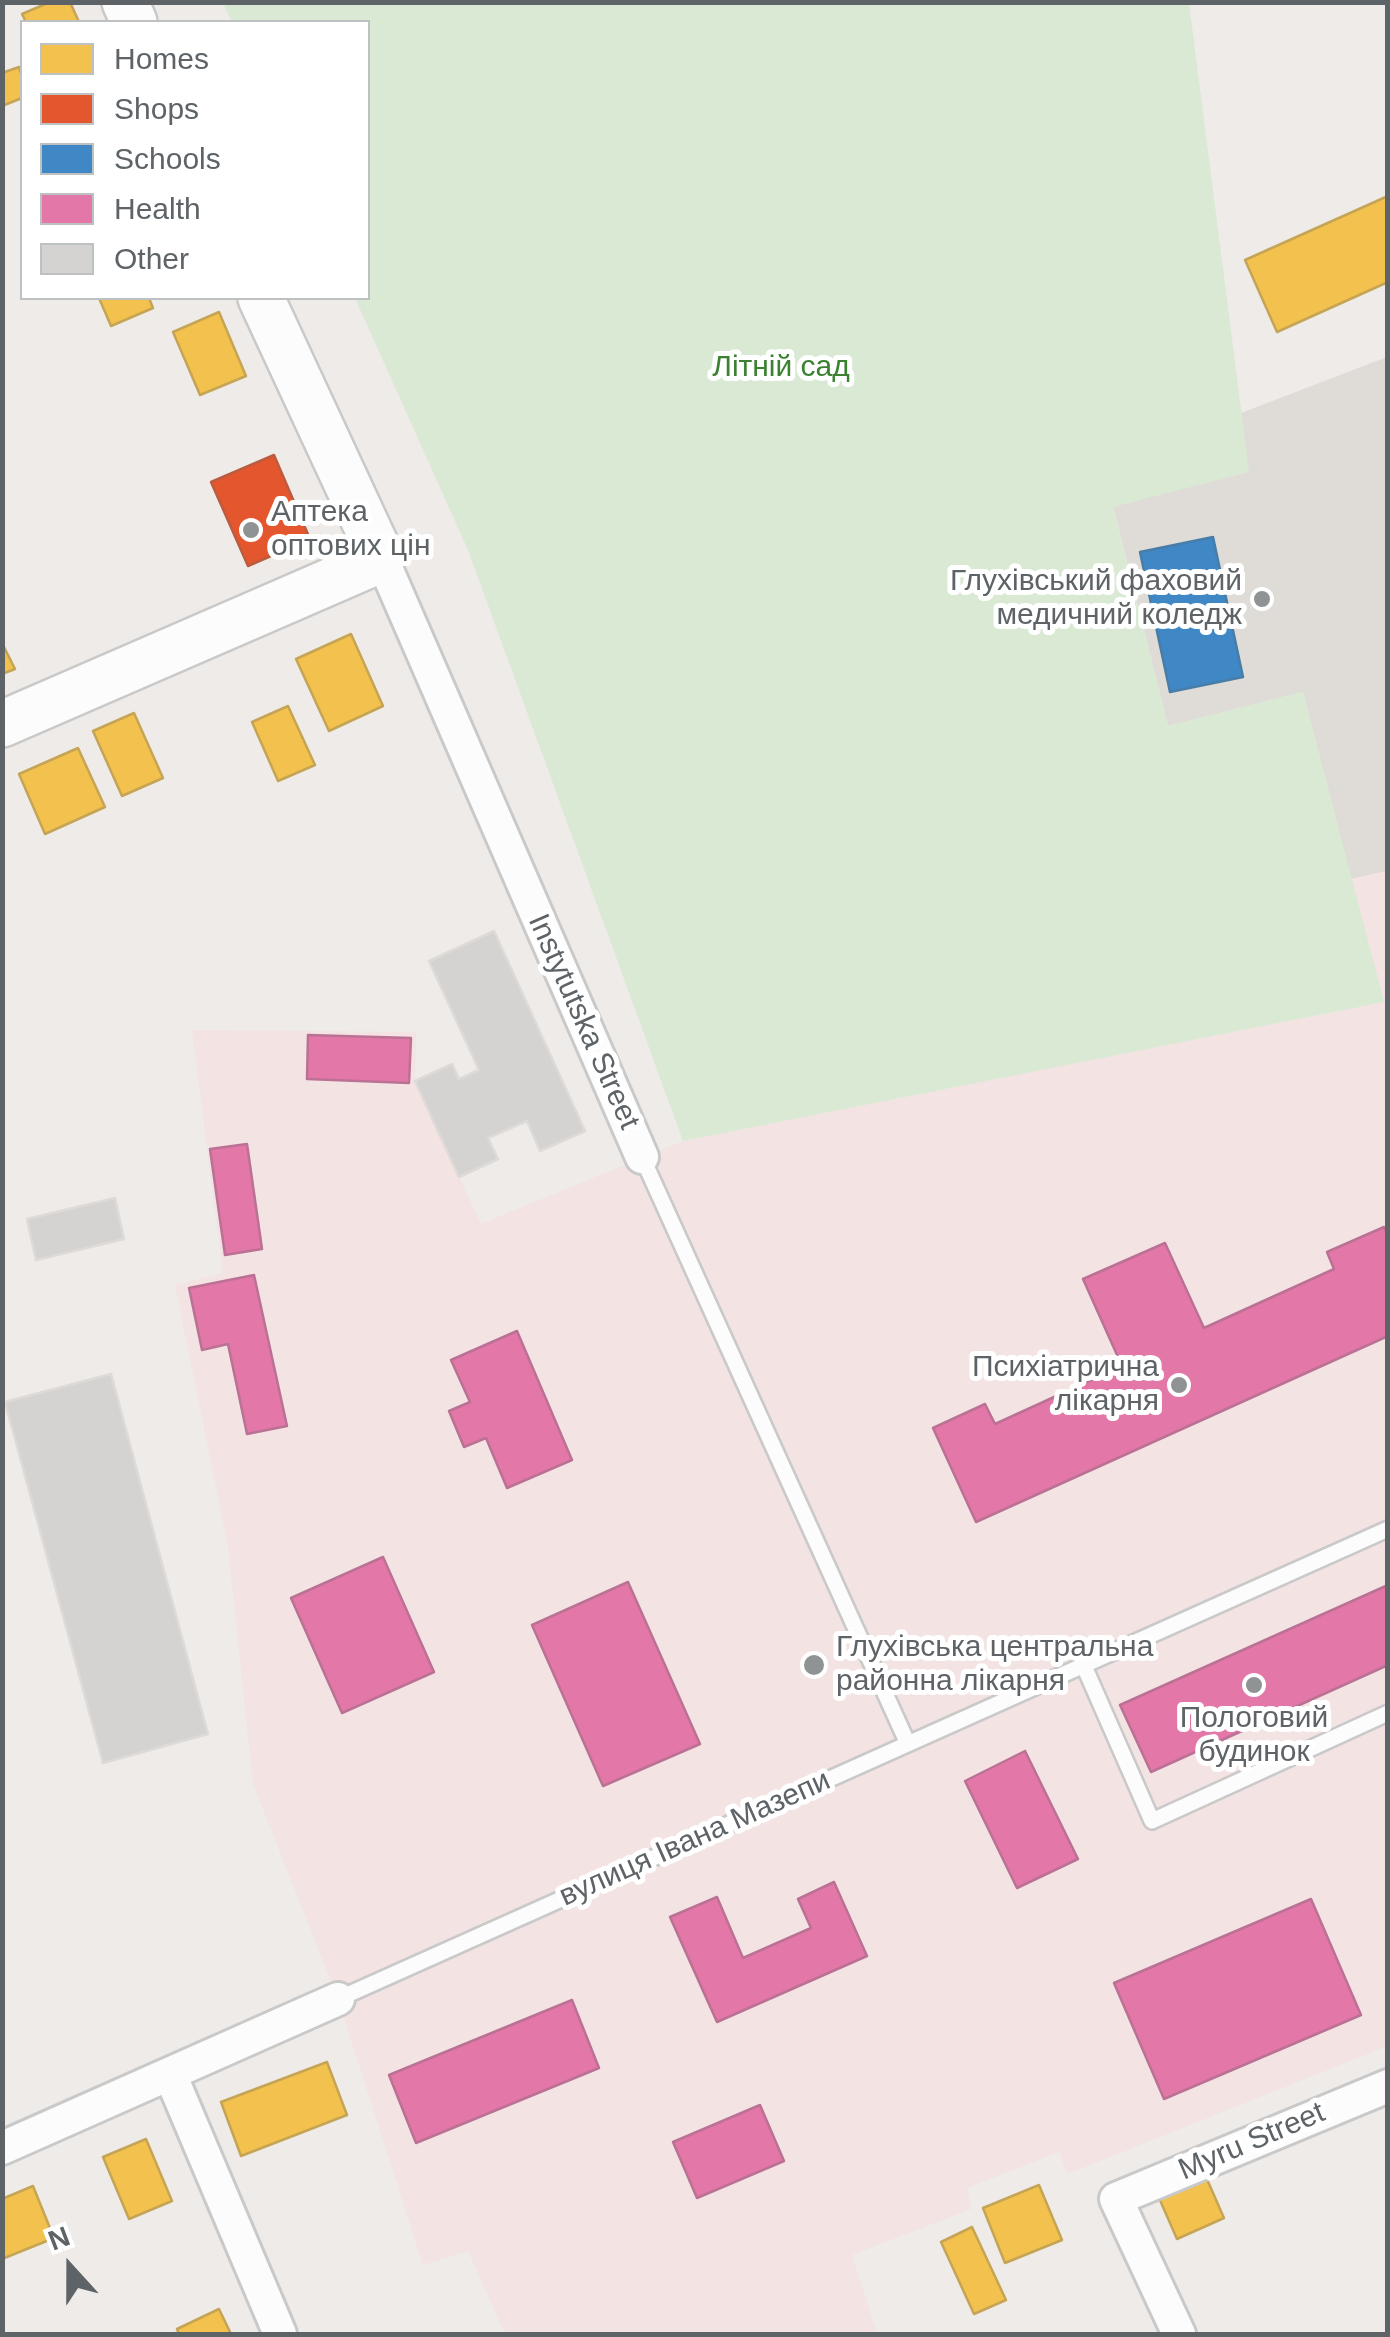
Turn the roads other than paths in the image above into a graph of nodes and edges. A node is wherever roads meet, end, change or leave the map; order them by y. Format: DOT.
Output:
graph roads {
  1 [pos="262,300"];
  2 [pos="382,559"];
  3 [pos="2,724"];
  4 [pos="642,1157"];
  5 [pos="1388,1529"];
  6 [pos="1084,1666"];
  7 [pos="1388,1713"];
  8 [pos="908,1744"];
  9 [pos="338,1999"];
  10 [pos="170,2074"];
  11 [pos="1388,2086"];
  12 [pos="2,2148"];
  13 [pos="280,2334"];
  14 [pos="1179,2334"];
  1 -- 2 [label="street, Instytutska Street"];
  2 -- 3 [label="street"];
  2 -- 4 [label="street, Instytutska Street"];
  4 -- 8 [label="lane, Instytutska Street"];
  5 -- 6 [label="lane, вулиця Івана Мазепи"];
  6 -- 7 [label="lane"];
  6 -- 8 [label="lane, вулиця Івана Мазепи"];
  8 -- 9 [label="lane, вулиця Івана Мазепи"];
  9 -- 10 [label="street, вулиця Івана Мазепи"];
  10 -- 12 [label="street, вулиця Івана Мазепи"];
  10 -- 13 [label="street"];
  11 -- 14 [label="street, Myru Street"];
}
